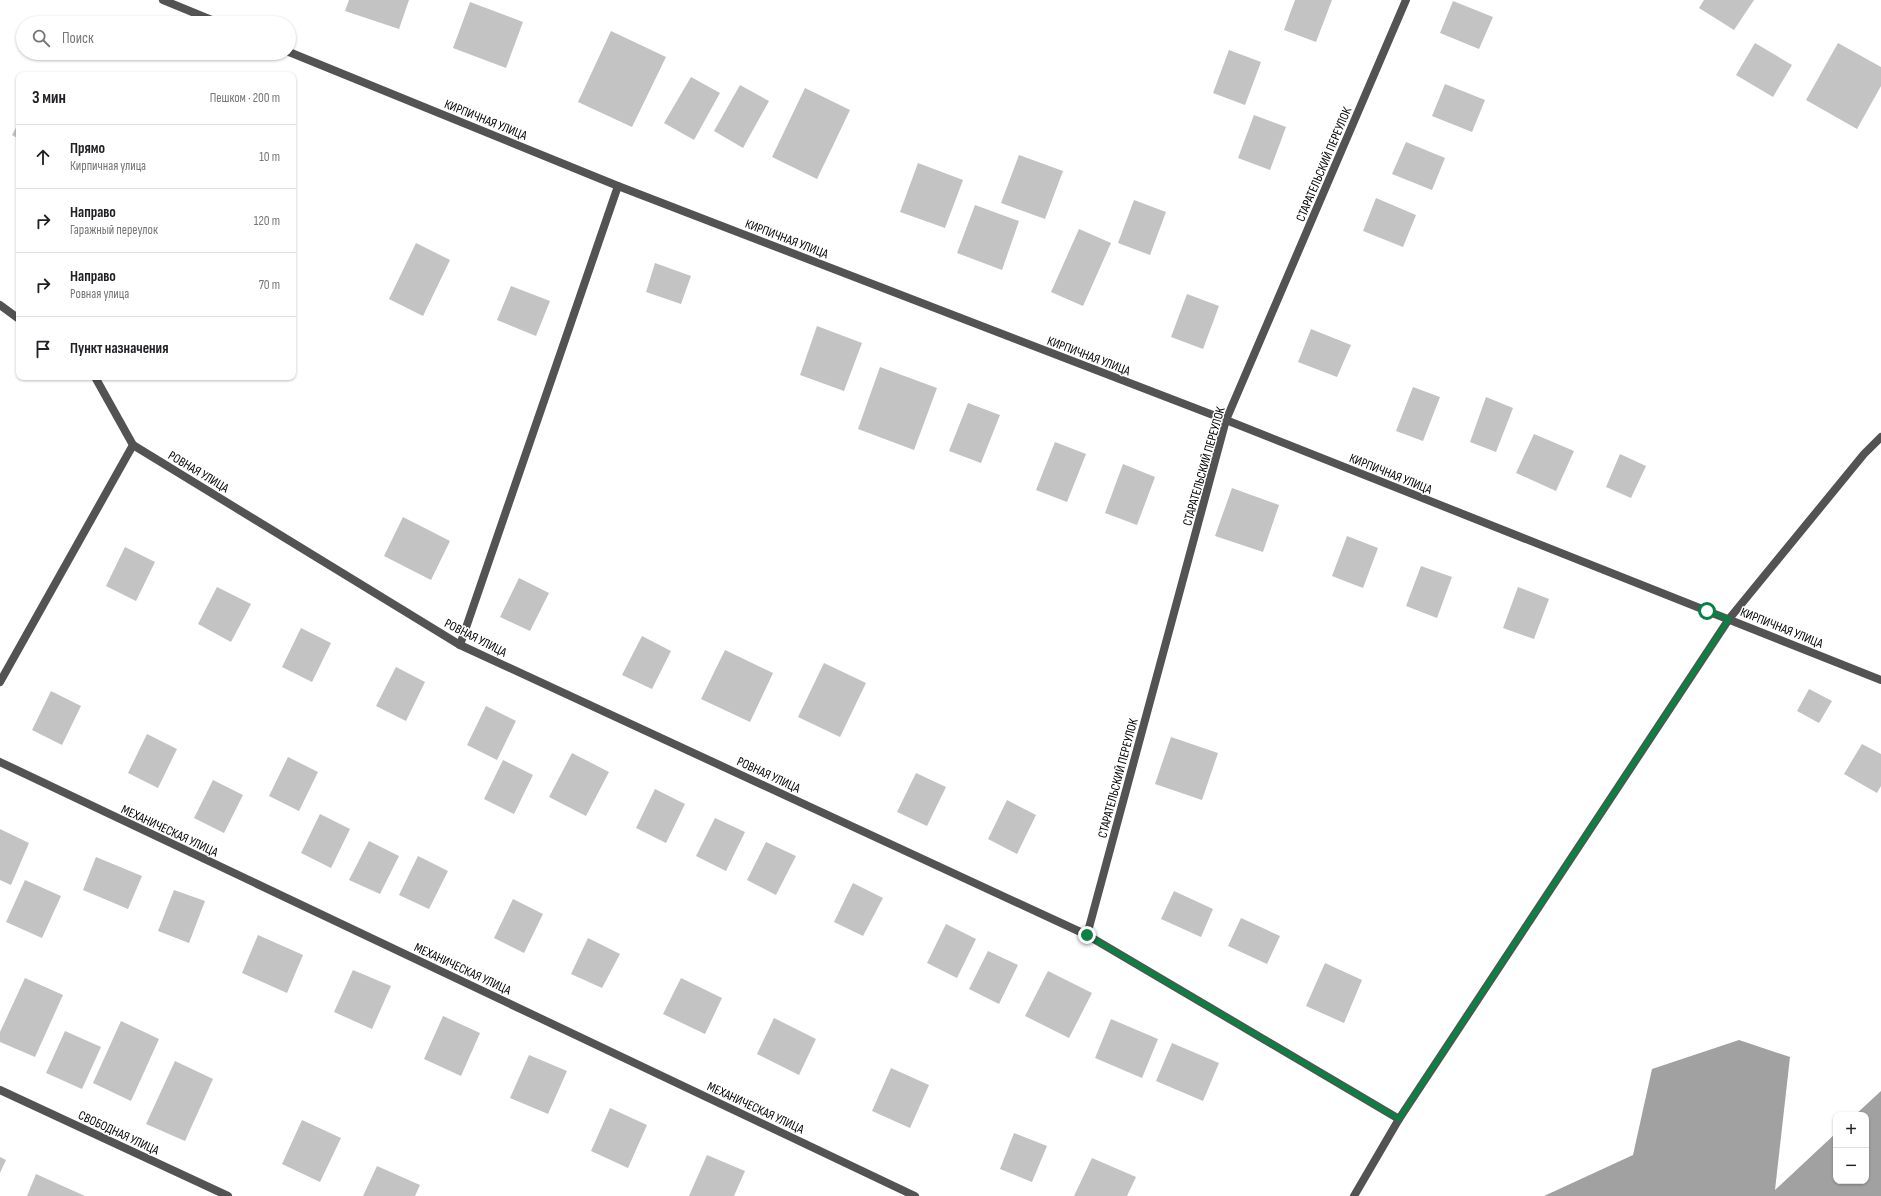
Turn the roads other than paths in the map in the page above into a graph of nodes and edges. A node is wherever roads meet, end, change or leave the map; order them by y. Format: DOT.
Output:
graph roads {
  1 [pos="163,0"];
  2 [pos="1406,0"];
  3 [pos="202,16"];
  4 [pos="296,55"];
  5 [pos="618,186"];
  6 [pos="0,305"];
  7 [pos="16,317"];
  8 [pos="97,380"];
  9 [pos="1226,420"];
  10 [pos="1881,437"];
  11 [pos="133,445"];
  12 [pos="1729,619"];
  13 [pos="460,644"];
  14 [pos="1881,680"];
  15 [pos="0,682"];
  16 [pos="0,762"];
  17 [pos="1087,935"];
  18 [pos="0,1090"];
  19 [pos="1399,1119"];
  20 [pos="228,1196"];
  21 [pos="915,1196"];
  22 [pos="1354,1196"];
  1 -- 3 [label="street"];
  2 -- 9 [label="street, СТАРАТЕЛЬСКИЙ ПЕРЕУЛОК"];
  4 -- 5 [label="street, КИРПИЧНАЯ УЛИЦА"];
  5 -- 9 [label="street, КИРПИЧНАЯ УЛИЦА"];
  5 -- 13 [label="street"];
  6 -- 7 [label="street"];
  8 -- 11 [label="street"];
  9 -- 12 [label="street, КИРПИЧНАЯ УЛИЦА"];
  9 -- 17 [label="street, СТАРАТЕЛЬСКИЙ ПЕРЕУЛОК"];
  10 -- 12 [label="street"];
  11 -- 13 [label="street, РОВНАЯ УЛИЦА"];
  11 -- 15 [label="street"];
  12 -- 14 [label="street, КИРПИЧНАЯ УЛИЦА"];
  12 -- 19 [label="street"];
  13 -- 17 [label="street, РОВНАЯ УЛИЦА"];
  16 -- 21 [label="street, МЕХАНИЧЕСКАЯ УЛИЦА"];
  17 -- 19 [label="street, РОВНАЯ УЛИЦА"];
  18 -- 20 [label="street, СВОБОДНАЯ УЛИЦА"];
  19 -- 22 [label="street"];
}
